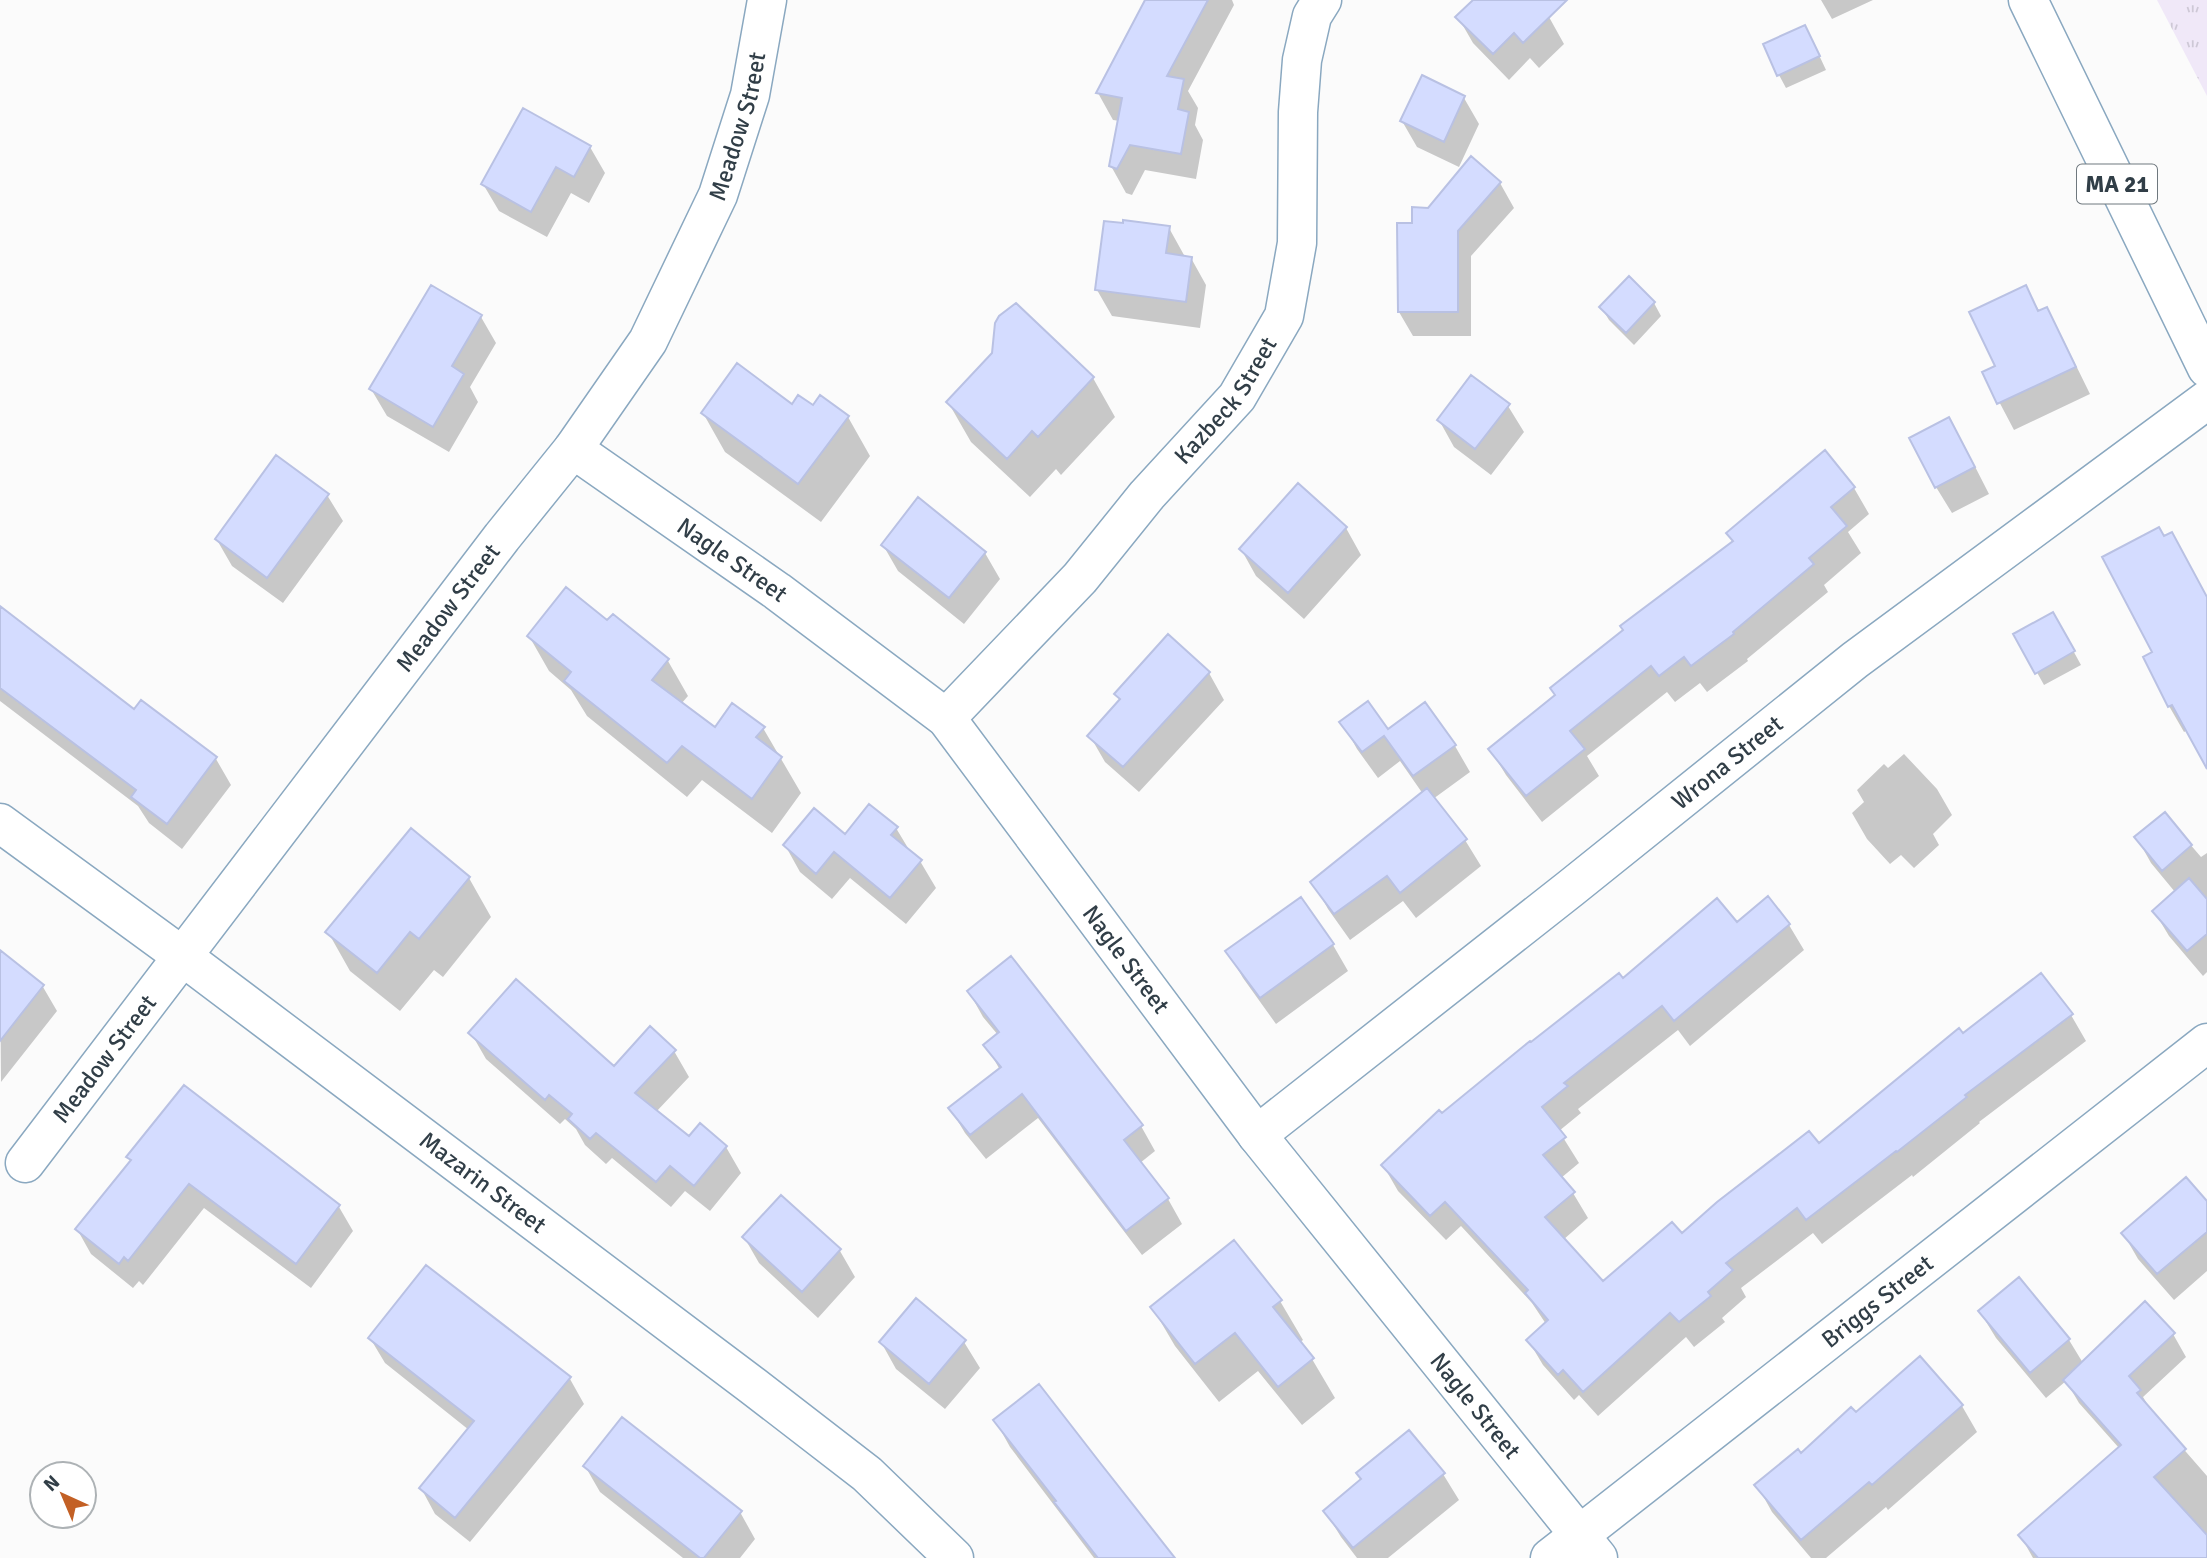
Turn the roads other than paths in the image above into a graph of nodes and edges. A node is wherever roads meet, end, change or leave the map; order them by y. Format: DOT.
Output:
graph roads {
  1 [pos="767,0"];
  2 [pos="1322,0"];
  3 [pos="2028,0"];
  4 [pos="2207,368"];
  5 [pos="2207,400"];
  6 [pos="573,449"];
  7 [pos="946,718"];
  8 [pos="0,823"];
  9 [pos="182,956"];
  10 [pos="2207,1043"];
  11 [pos="1257,1135"];
  12 [pos="25,1163"];
  13 [pos="1589,1546"];
  14 [pos="954,1558"];
  15 [pos="1550,1558"];
  1 -- 6 [label="street, Meadow Street"];
  2 -- 7 [label="street, Kazbeck Street"];
  3 -- 4 [label="street, MA 21"];
  5 -- 11 [label="street, Wrona Street"];
  6 -- 7 [label="street, Nagle Street"];
  6 -- 9 [label="street, Meadow Street"];
  7 -- 11 [label="street, Nagle Street"];
  8 -- 9 [label="street, Mazarin Street"];
  9 -- 12 [label="street, Meadow Street"];
  9 -- 14 [label="street, Mazarin Street"];
  10 -- 13 [label="street, Briggs Street"];
  11 -- 13 [label="street, Nagle Street"];
  13 -- 15 [label="street, Briggs Street"];
}
